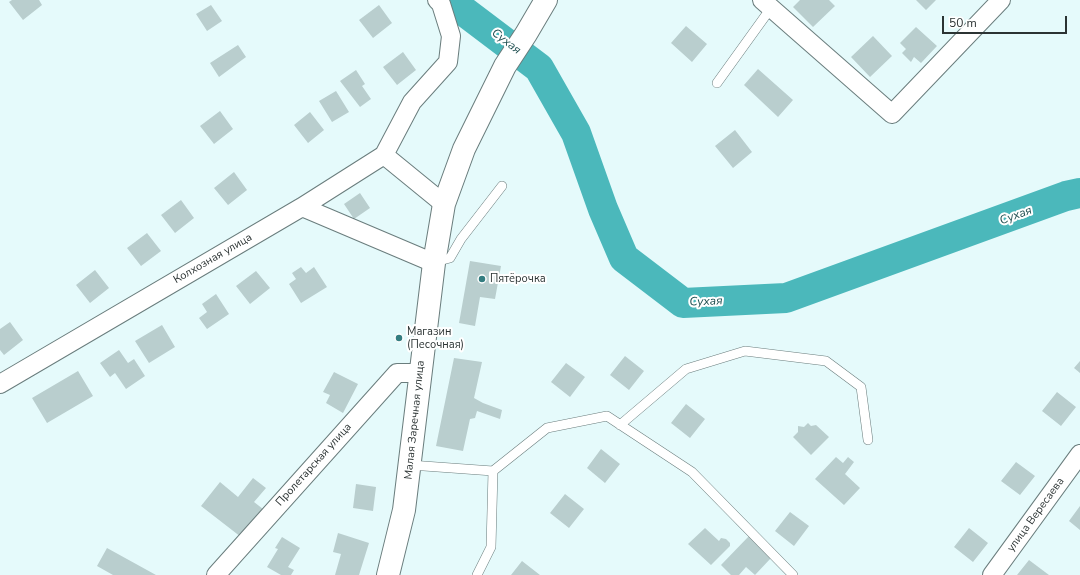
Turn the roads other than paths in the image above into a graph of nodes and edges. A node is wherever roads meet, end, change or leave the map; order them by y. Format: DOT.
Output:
graph roads {
  1 [pos="437,0"];
  2 [pos="546,0"];
  3 [pos="1001,0"];
  4 [pos="766,4"];
  5 [pos="717,83"];
  6 [pos="384,156"];
  7 [pos="502,186"];
  8 [pos="444,204"];
  9 [pos="302,207"];
  10 [pos="434,263"];
  11 [pos="420,373"];
  12 [pos="0,383"];
  13 [pos="620,425"];
  14 [pos="868,440"];
  15 [pos="1080,454"];
  16 [pos="410,465"];
  17 [pos="493,471"];
  18 [pos="216,575"];
  19 [pos="388,575"];
  20 [pos="476,575"];
  21 [pos="793,575"];
  22 [pos="992,575"];
  1 -- 6 [label="street"];
  2 -- 8 [label="main road, Малая Заречная улица"];
  3 -- 4 [label="street"];
  4 -- 5 [label="lane"];
  6 -- 8 [label="street"];
  6 -- 9 [label="street, Колхозная улица"];
  7 -- 10 [label="lane"];
  8 -- 10 [label="main road, Малая Заречная улица"];
  9 -- 10 [label="street"];
  9 -- 12 [label="street, Колхозная улица"];
  10 -- 11 [label="main road, Малая Заречная улица"];
  11 -- 16 [label="main road, Малая Заречная улица"];
  11 -- 18 [label="street, Пролетарская улица"];
  13 -- 14 [label="lane"];
  13 -- 17 [label="lane"];
  13 -- 21 [label="lane"];
  15 -- 22 [label="street, улица Вересаева"];
  16 -- 17 [label="lane"];
  16 -- 19 [label="main road, Малая Заречная улица"];
  17 -- 20 [label="lane"];
}
